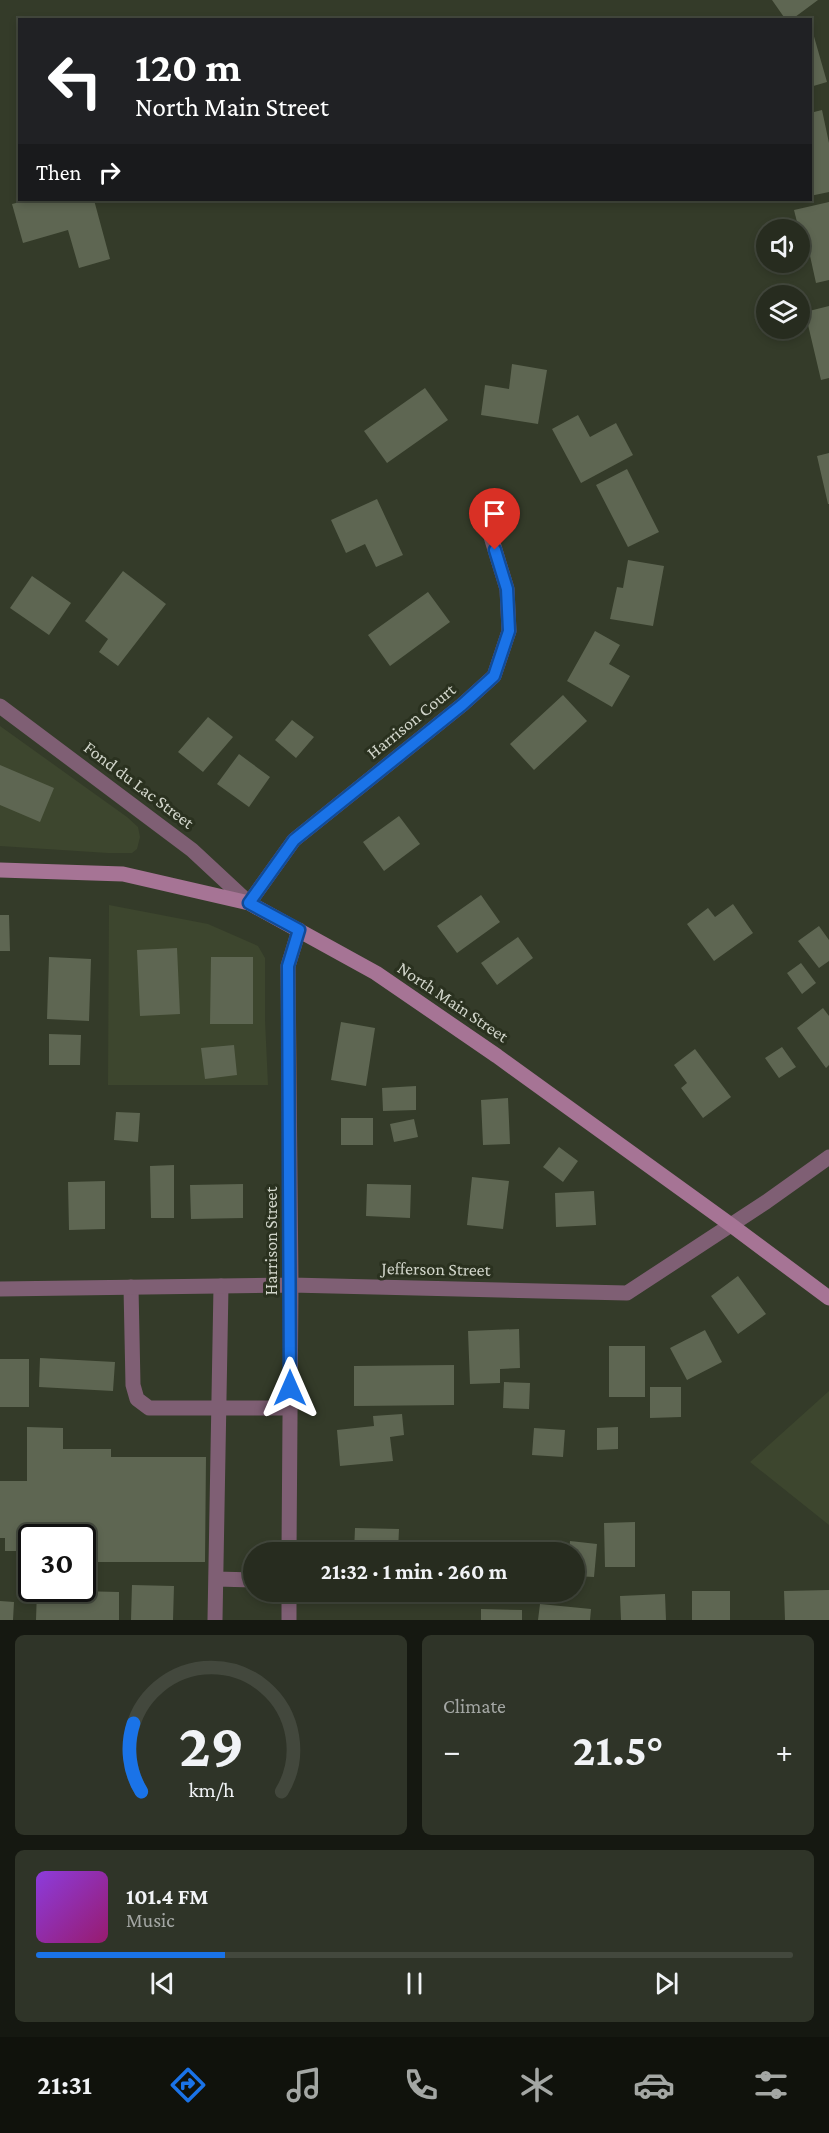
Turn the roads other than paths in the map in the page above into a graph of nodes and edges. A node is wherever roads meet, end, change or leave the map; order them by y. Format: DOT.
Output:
graph roads {
  1 [pos="489,530"];
  2 [pos="0,706"];
  3 [pos="0,870"];
  4 [pos="249,903"];
  5 [pos="299,930"];
  6 [pos="829,1157"];
  7 [pos="731,1225"];
  8 [pos="291,1285"];
  9 [pos="221,1286"];
  10 [pos="131,1287"];
  11 [pos="0,1289"];
  12 [pos="829,1298"];
  13 [pos="218,1408"];
  14 [pos="290,1408"];
  15 [pos="289,1542"];
  16 [pos="216,1579"];
  17 [pos="243,1580"];
  18 [pos="289,1602"];
  19 [pos="215,1620"];
  20 [pos="289,1620"];
  1 -- 4 [label="street, Harrison Court"];
  2 -- 4 [label="street, Fond du Lac Street"];
  3 -- 4 [label="main road, North Main Street"];
  4 -- 5 [label="main road, North Main Street"];
  5 -- 7 [label="main road, North Main Street"];
  5 -- 8 [label="street, Harrison Street"];
  6 -- 7 [label="street, Jefferson Street"];
  7 -- 8 [label="street, Jefferson Street"];
  7 -- 12 [label="main road, North Main Street"];
  8 -- 9 [label="street, Jefferson Street"];
  8 -- 14 [label="street, Harrison Street"];
  9 -- 10 [label="street, Jefferson Street"];
  9 -- 13 [label="street"];
  10 -- 11 [label="street, Jefferson Street"];
  10 -- 13 [label="street"];
  13 -- 14 [label="street"];
  13 -- 16 [label="street"];
  14 -- 15 [label="street, Harrison Street"];
  16 -- 17 [label="street"];
  16 -- 19 [label="street"];
  18 -- 20 [label="street"];
}
